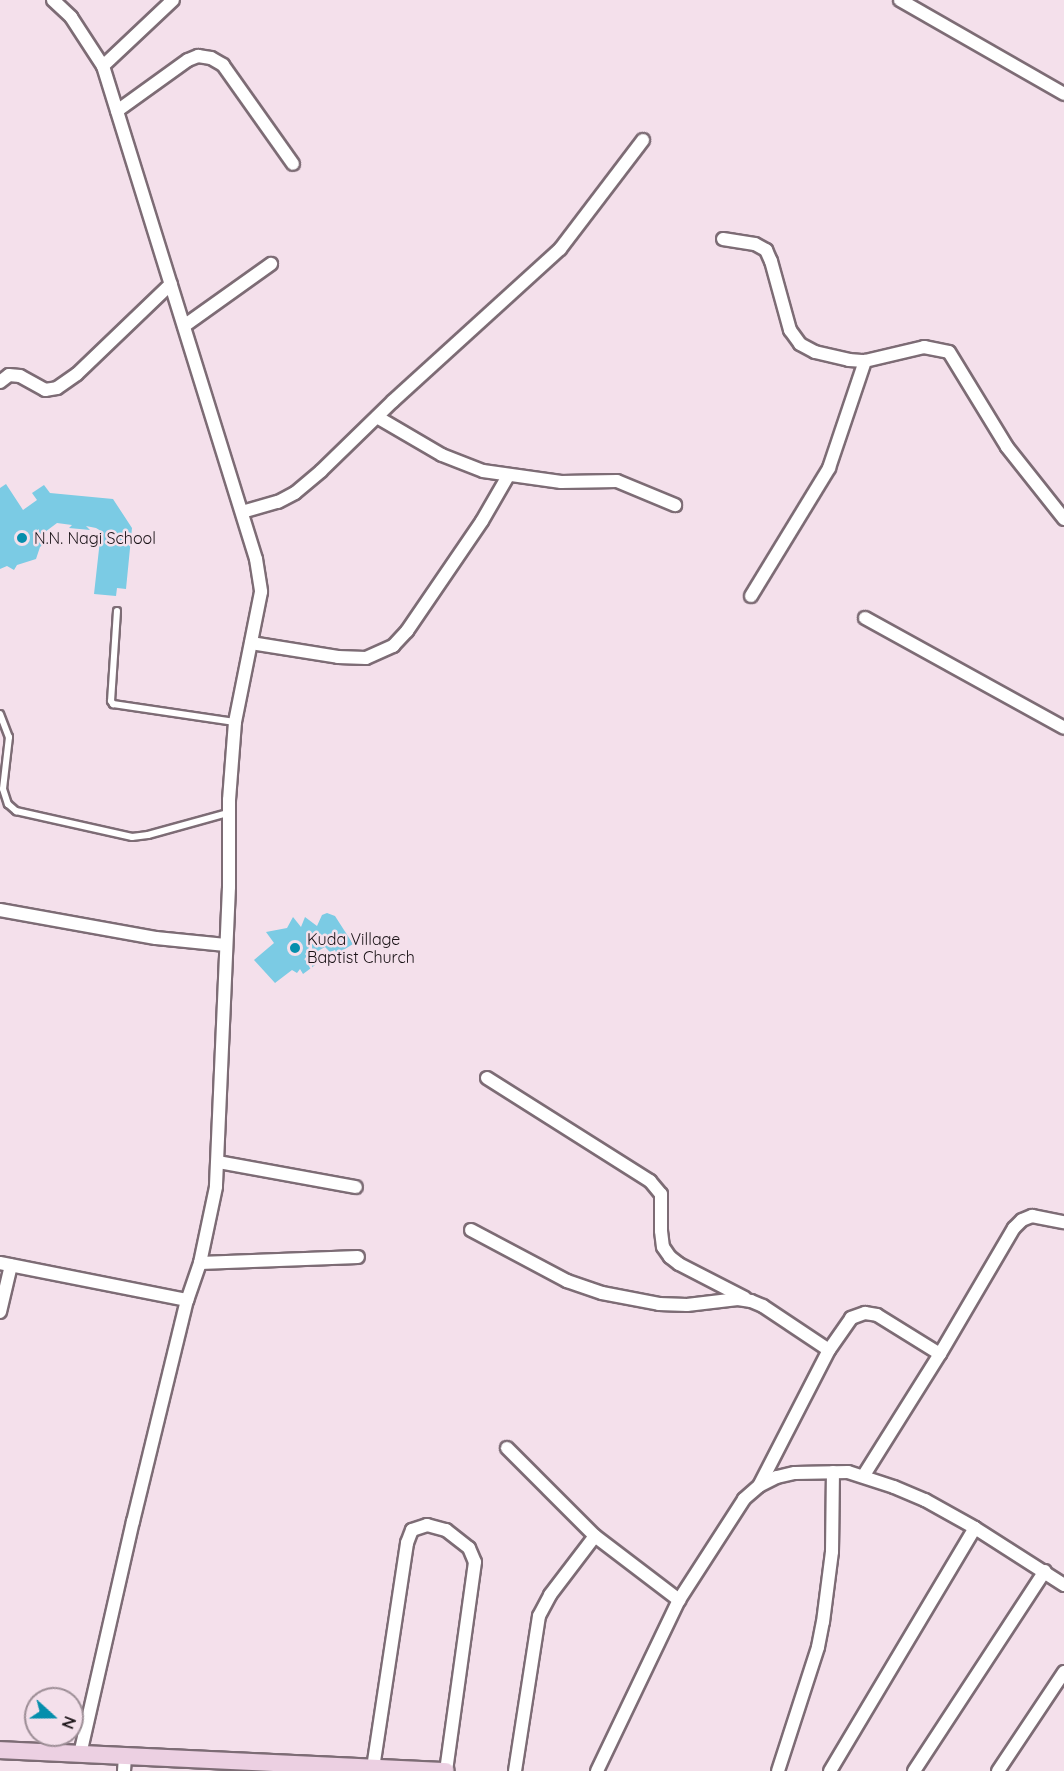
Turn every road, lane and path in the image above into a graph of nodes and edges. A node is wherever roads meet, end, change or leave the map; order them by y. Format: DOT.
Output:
graph roads {
  1 [pos="53,0"];
  2 [pos="173,0"];
  3 [pos="900,0"];
  4 [pos="103,66"];
  5 [pos="1064,94"];
  6 [pos="117,111"];
  7 [pos="644,140"];
  8 [pos="292,164"];
  9 [pos="723,239"];
  10 [pos="272,264"];
  11 [pos="171,284"];
  12 [pos="184,326"];
  13 [pos="865,361"];
  14 [pos="0,382"];
  15 [pos="376,417"];
  16 [pos="508,476"];
  17 [pos="675,505"];
  18 [pos="242,512"];
  19 [pos="1064,519"];
  20 [pos="751,596"];
  21 [pos="117,611"];
  22 [pos="865,618"];
  23 [pos="252,643"];
  24 [pos="0,714"];
  25 [pos="235,722"];
  26 [pos="1064,728"];
  27 [pos="228,813"];
  28 [pos="0,910"];
  29 [pos="226,945"];
  30 [pos="487,1078"];
  31 [pos="218,1162"];
  32 [pos="356,1187"];
  33 [pos="1064,1222"];
  34 [pos="471,1230"];
  35 [pos="358,1257"];
  36 [pos="200,1263"];
  37 [pos="5,1264"];
  38 [pos="187,1300"];
  39 [pos="751,1301"];
  40 [pos="0,1312"];
  41 [pos="829,1350"];
  42 [pos="940,1354"];
  43 [pos="507,1448"];
  44 [pos="833,1472"];
  45 [pos="864,1475"];
  46 [pos="759,1486"];
  47 [pos="975,1528"];
  48 [pos="595,1536"];
  49 [pos="1045,1571"];
  50 [pos="1064,1585"];
  51 [pos="679,1600"];
  52 [pos="1064,1672"];
  53 [pos="0,1750"];
  54 [pos="80,1754"];
  55 [pos="124,1764"];
  56 [pos="373,1768"];
  57 [pos="446,1771"];
  58 [pos="515,1771"];
  59 [pos="597,1771"];
  60 [pos="778,1771"];
  61 [pos="830,1771"];
  62 [pos="914,1771"];
  63 [pos="998,1771"];
  1 -- 4 [label="street"];
  2 -- 4 [label="street"];
  3 -- 5 [label="street"];
  4 -- 6 [label="street"];
  6 -- 8 [label="street"];
  6 -- 11 [label="street"];
  7 -- 15 [label="street"];
  9 -- 13 [label="street"];
  10 -- 12 [label="street"];
  11 -- 12 [label="street"];
  11 -- 14 [label="street"];
  12 -- 18 [label="street"];
  13 -- 19 [label="street"];
  13 -- 20 [label="street"];
  15 -- 16 [label="street"];
  15 -- 18 [label="street"];
  16 -- 17 [label="street"];
  16 -- 23 [label="street"];
  18 -- 23 [label="street"];
  21 -- 25 [label="lane"];
  22 -- 26 [label="street"];
  23 -- 25 [label="street"];
  24 -- 27 [label="lane"];
  25 -- 27 [label="street"];
  27 -- 29 [label="street"];
  28 -- 29 [label="street"];
  29 -- 31 [label="street"];
  30 -- 39 [label="street"];
  31 -- 32 [label="street"];
  31 -- 36 [label="street"];
  33 -- 42 [label="street"];
  34 -- 39 [label="street"];
  35 -- 36 [label="street"];
  36 -- 38 [label="street"];
  37 -- 38 [label="street"];
  37 -- 40 [label="street"];
  38 -- 54 [label="street"];
  39 -- 41 [label="street"];
  41 -- 42 [label="street"];
  41 -- 46 [label="street"];
  42 -- 45 [label="street"];
  43 -- 48 [label="street"];
  44 -- 45 [label="street"];
  44 -- 46 [label="street"];
  44 -- 60 [label="street"];
  45 -- 47 [label="street"];
  46 -- 51 [label="street"];
  47 -- 49 [label="street"];
  47 -- 61 [label="street"];
  48 -- 51 [label="street"];
  48 -- 58 [label="street"];
  49 -- 50 [label="street"];
  49 -- 62 [label="street"];
  51 -- 59 [label="street"];
  52 -- 63 [label="street"];
  53 -- 54 [label="main road"];
  54 -- 55 [label="main road"];
  55 -- 56 [label="main road"];
  56 -- 57 [label="main road"];
  56 -- 57 [label="street"];
}
